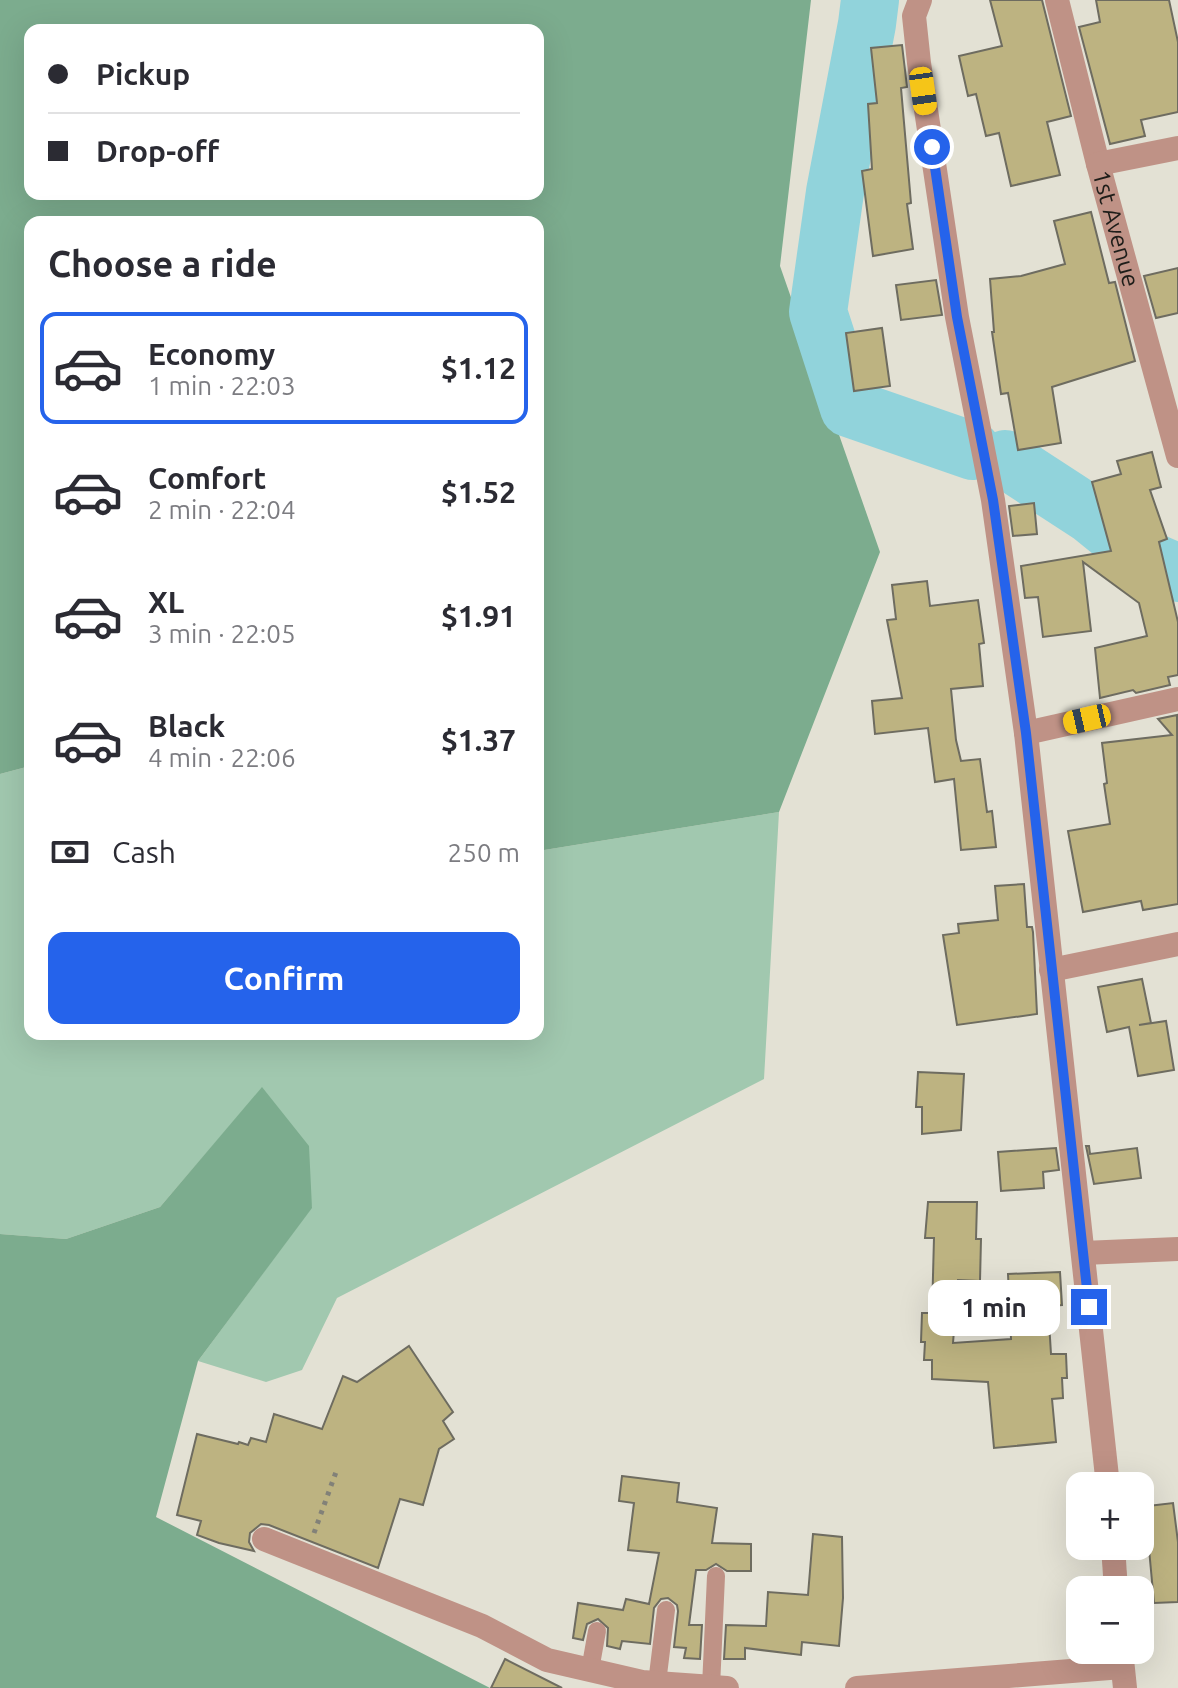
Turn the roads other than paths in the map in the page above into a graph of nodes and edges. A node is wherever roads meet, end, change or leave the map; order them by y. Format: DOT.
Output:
graph roads {
  1 [pos="920,0"];
  2 [pos="1057,0"];
  3 [pos="1178,148"];
  4 [pos="1098,164"];
  5 [pos="1172,411"];
  6 [pos="1178,456"];
  7 [pos="1178,699"];
  8 [pos="1026,733"];
  9 [pos="1178,944"];
  10 [pos="1051,970"];
  11 [pos="1178,1249"];
  12 [pos="1083,1253"];
  13 [pos="1106,1472"];
  14 [pos="264,1539"];
  15 [pos="716,1576"];
  16 [pos="666,1610"];
  17 [pos="597,1631"];
  18 [pos="1122,1668"];
  19 [pos="590,1679"];
  20 [pos="657,1683"];
  21 [pos="719,1687"];
  22 [pos="857,1688"];
  1 -- 8 [label="street"];
  2 -- 4 [label="street, 1st Avenue"];
  3 -- 4 [label="street"];
  4 -- 5 [label="street, 1st Avenue"];
  5 -- 6 [label="street, 1st Avenue"];
  7 -- 8 [label="street"];
  8 -- 10 [label="street"];
  9 -- 10 [label="street"];
  10 -- 12 [label="street"];
  11 -- 12 [label="street"];
  12 -- 13 [label="street"];
  14 -- 19 [label="street"];
  15 -- 21 [label="lane"];
  16 -- 20 [label="lane"];
  17 -- 19 [label="lane"];
  18 -- 22 [label="street"];
  19 -- 20 [label="street"];
  20 -- 21 [label="street"];
}
